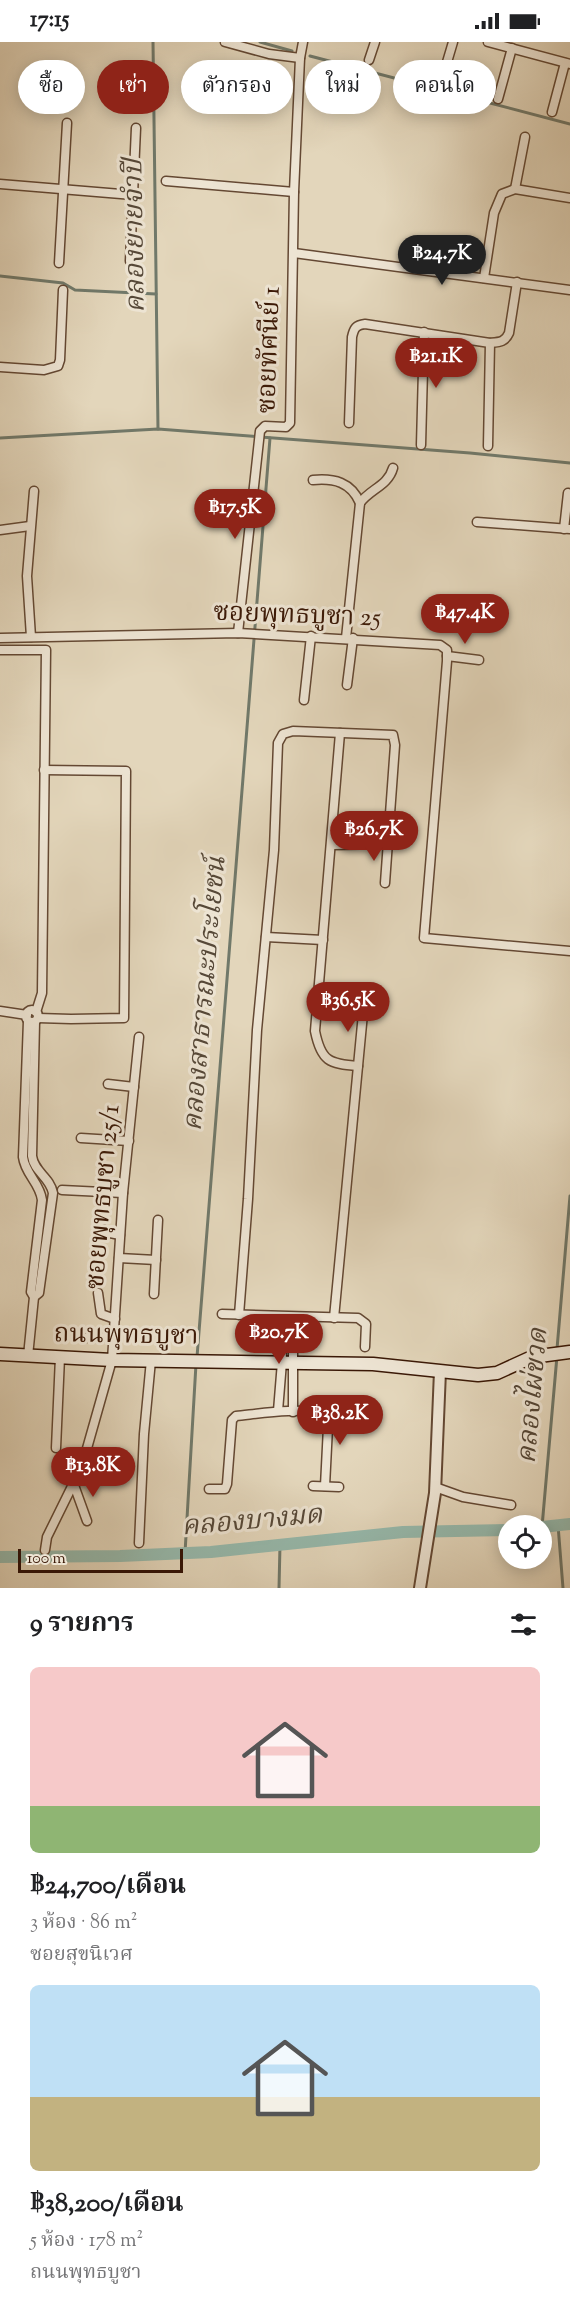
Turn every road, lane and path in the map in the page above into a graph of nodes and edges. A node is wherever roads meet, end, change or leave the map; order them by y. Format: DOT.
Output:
graph roads {
  1 [pos="225,42"];
  2 [pos="303,42"];
  3 [pos="375,42"];
  4 [pos="453,42"];
  5 [pos="488,42"];
  6 [pos="529,42"];
  7 [pos="512,48"];
  8 [pos="526,52"];
  9 [pos="300,58"];
  10 [pos="369,60"];
  11 [pos="448,60"];
  12 [pos="567,63"];
  13 [pos="498,99"];
  14 [pos="552,112"];
  15 [pos="67,123"];
  16 [pos="136,128"];
  17 [pos="525,137"];
  18 [pos="166,181"];
  19 [pos="0,184"];
  20 [pos="515,189"];
  21 [pos="64,190"];
  22 [pos="294,192"];
  23 [pos="132,195"];
  24 [pos="570,198"];
  25 [pos="298,253"];
  26 [pos="130,261"];
  27 [pos="59,263"];
  28 [pos="484,278"];
  29 [pos="517,282"];
  30 [pos="63,290"];
  31 [pos="570,290"];
  32 [pos="424,332"];
  33 [pos="490,343"];
  34 [pos="0,367"];
  35 [pos="349,423"];
  36 [pos="420,445"];
  37 [pos="488,446"];
  38 [pos="393,468"];
  39 [pos="313,480"];
  40 [pos="34,491"];
  41 [pos="568,493"];
  42 [pos="360,503"];
  43 [pos="477,522"];
  44 [pos="30,526"];
  45 [pos="567,529"];
  46 [pos="0,530"];
  47 [pos="238,633"];
  48 [pos="312,636"];
  49 [pos="31,637"];
  50 [pos="0,638"];
  51 [pos="349,638"];
  52 [pos="0,650"];
  53 [pos="447,656"];
  54 [pos="479,660"];
  55 [pos="347,685"];
  56 [pos="304,700"];
  57 [pos="340,733"];
  58 [pos="44,770"];
  59 [pos="388,844"];
  60 [pos="332,845"];
  61 [pos="385,883"];
  62 [pos="266,937"];
  63 [pos="323,940"];
  64 [pos="570,951"];
  65 [pos="364,1003"];
  66 [pos="0,1011"];
  67 [pos="33,1017"];
  68 [pos="139,1037"];
  69 [pos="358,1066"];
  70 [pos="108,1084"];
  71 [pos="134,1087"];
  72 [pos="81,1138"];
  73 [pos="129,1141"];
  74 [pos="62,1190"];
  75 [pos="123,1194"];
  76 [pos="158,1220"];
  77 [pos="97,1226"];
  78 [pos="120,1235"];
  79 [pos="119,1258"];
  80 [pos="156,1260"];
  81 [pos="98,1293"];
  82 [pos="154,1294"];
  83 [pos="222,1314"];
  84 [pos="239,1316"];
  85 [pos="281,1317"];
  86 [pos="293,1317"];
  87 [pos="334,1318"];
  88 [pos="115,1319"];
  89 [pos="114,1337"];
  90 [pos="81,1338"];
  91 [pos="365,1347"];
  92 [pos="566,1353"];
  93 [pos="0,1354"];
  94 [pos="28,1356"];
  95 [pos="60,1357"];
  96 [pos="112,1360"];
  97 [pos="151,1360"];
  98 [pos="287,1362"];
  99 [pos="440,1371"];
  100 [pos="278,1411"];
  101 [pos="293,1412"];
  102 [pos="56,1448"];
  103 [pos="74,1485"];
  104 [pos="313,1486"];
  105 [pos="325,1486"];
  106 [pos="339,1487"];
  107 [pos="209,1489"];
  108 [pos="435,1490"];
  109 [pos="511,1505"];
  110 [pos="87,1521"];
  111 [pos="139,1543"];
  112 [pos="45,1550"];
  113 [pos="421,1584"];
  1 -- 9 [label="street"];
  2 -- 9 [label="street, ซอยทัศนีย์ 1"];
  3 -- 10 [label="street"];
  4 -- 11 [label="street"];
  5 -- 7 [label="street"];
  6 -- 8 [label="street"];
  7 -- 8 [label="street"];
  7 -- 13 [label="street"];
  8 -- 12 [label="street"];
  9 -- 22 [label="street, ซอยทัศนีย์ 1"];
  12 -- 14 [label="street"];
  15 -- 21 [label="street"];
  16 -- 23 [label="street"];
  17 -- 20 [label="street"];
  18 -- 22 [label="street"];
  19 -- 21 [label="street"];
  20 -- 24 [label="street"];
  20 -- 28 [label="street"];
  21 -- 23 [label="street"];
  21 -- 27 [label="street"];
  22 -- 25 [label="street, ซอยทัศนีย์ 1"];
  23 -- 26 [label="street"];
  25 -- 28 [label="street"];
  25 -- 47 [label="street, ซอยทัศนีย์ 1"];
  28 -- 29 [label="street"];
  29 -- 31 [label="street"];
  29 -- 33 [label="street"];
  30 -- 34 [label="street"];
  32 -- 33 [label="street"];
  32 -- 35 [label="street"];
  32 -- 36 [label="street"];
  33 -- 37 [label="street"];
  38 -- 42 [label="street"];
  39 -- 42 [label="street"];
  40 -- 44 [label="street"];
  41 -- 45 [label="street"];
  42 -- 51 [label="street"];
  43 -- 45 [label="street"];
  44 -- 46 [label="street"];
  44 -- 49 [label="street"];
  47 -- 48 [label="street, ซอยพุทธบูชา 25"];
  47 -- 49 [label="street, ซอยพุทธบูชา 25"];
  48 -- 51 [label="street, ซอยพุทธบูชา 25"];
  48 -- 56 [label="street"];
  49 -- 50 [label="street, ซอยพุทธบูชา 25"];
  51 -- 53 [label="street, ซอยพุทธบูชา 25"];
  51 -- 55 [label="street"];
  52 -- 58 [label="street"];
  53 -- 54 [label="street"];
  53 -- 64 [label="street"];
  57 -- 59 [label="street"];
  57 -- 60 [label="street"];
  57 -- 62 [label="street"];
  58 -- 67 [label="street"];
  58 -- 67 [label="street"];
  59 -- 60 [label="street"];
  59 -- 61 [label="street"];
  60 -- 63 [label="street"];
  62 -- 63 [label="street"];
  62 -- 84 [label="street"];
  63 -- 69 [label="street"];
  65 -- 69 [label="street"];
  66 -- 67 [label="street"];
  67 -- 94 [label="street"];
  68 -- 71 [label="street, ซอยพุทธบูชา 25/1"];
  69 -- 87 [label="street"];
  70 -- 71 [label="street"];
  71 -- 73 [label="street, ซอยพุทธบูชา 25/1"];
  72 -- 73 [label="street"];
  73 -- 75 [label="street, ซอยพุทธบูชา 25/1"];
  74 -- 75 [label="street"];
  75 -- 78 [label="street, ซอยพุทธบูชา 25/1"];
  76 -- 80 [label="street"];
  77 -- 78 [label="street"];
  78 -- 79 [label="street, ซอยพุทธบูชา 25/1"];
  79 -- 80 [label="street"];
  79 -- 88 [label="street, ซอยพุทธบูชา 25/1"];
  80 -- 82 [label="street"];
  81 -- 88 [label="street"];
  83 -- 84 [label="street"];
  84 -- 85 [label="street"];
  85 -- 86 [label="street"];
  85 -- 98 [label="street"];
  86 -- 87 [label="street"];
  86 -- 98 [label="street"];
  87 -- 91 [label="street"];
  88 -- 89 [label="street, ซอยพุทธบูชา 25/1"];
  89 -- 90 [label="street"];
  89 -- 96 [label="street, ซอยพุทธบูชา 25/1"];
  92 -- 99 [label="main road, ถนนพุทธบูชา"];
  93 -- 94 [label="main road, ถนนพุทธบูชา"];
  94 -- 95 [label="main road, ถนนพุทธบูชา"];
  95 -- 96 [label="main road, ถนนพุทธบูชา"];
  95 -- 102 [label="street"];
  96 -- 97 [label="main road, ถนนพุทธบูชา"];
  96 -- 103 [label="street, ซอยพุทธบูชา 25/1"];
  97 -- 98 [label="main road, ถนนพุทธบูชา"];
  97 -- 111 [label="street"];
  98 -- 99 [label="main road, ถนนพุทธบูชา"];
  98 -- 100 [label="street"];
  98 -- 101 [label="street"];
  99 -- 108 [label="street"];
  100 -- 101 [label="street"];
  100 -- 107 [label="street"];
  101 -- 105 [label="street"];
  103 -- 110 [label="street"];
  103 -- 112 [label="street, ซอยพุทธบูชา 25/1"];
  104 -- 105 [label="street"];
  105 -- 106 [label="street"];
  108 -- 109 [label="street"];
  108 -- 113 [label="street"];
}
